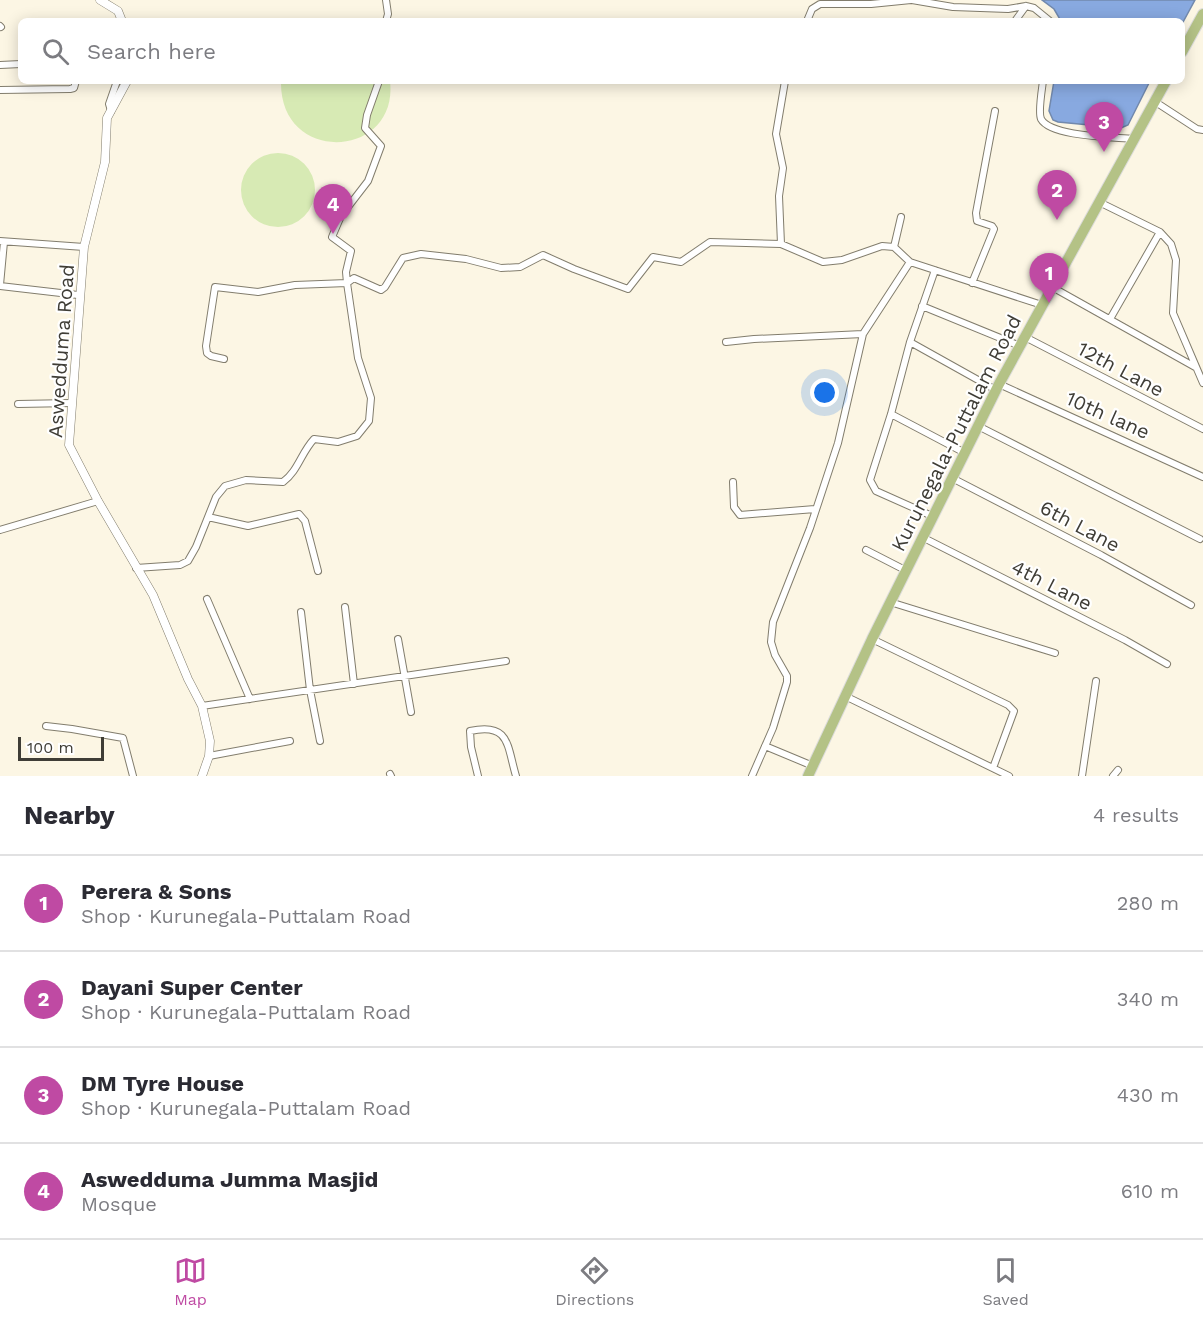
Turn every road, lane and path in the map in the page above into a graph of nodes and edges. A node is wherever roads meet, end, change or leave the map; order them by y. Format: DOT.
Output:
graph roads {
  1 [pos="100,0"];
  2 [pos="386,0"];
  3 [pos="911,0"];
  4 [pos="857,2"];
  5 [pos="1026,6"];
  6 [pos="1203,14"];
  7 [pos="121,18"];
  8 [pos="387,18"];
  9 [pos="808,18"];
  10 [pos="1017,18"];
  11 [pos="1047,18"];
  12 [pos="1185,47"];
  13 [pos="18,64"];
  14 [pos="0,65"];
  15 [pos="75,84"];
  16 [pos="116,84"];
  17 [pos="125,84"];
  18 [pos="378,84"];
  19 [pos="784,84"];
  20 [pos="1043,84"];
  21 [pos="1164,84"];
  22 [pos="0,90"];
  23 [pos="1154,101"];
  24 [pos="995,111"];
  25 [pos="111,112"];
  26 [pos="1203,130"];
  27 [pos="1133,139"];
  28 [pos="1099,202"];
  29 [pos="901,217"];
  30 [pos="1160,232"];
  31 [pos="2,242"];
  32 [pos="781,244"];
  33 [pos="84,247"];
  34 [pos="894,247"];
  35 [pos="910,262"];
  36 [pos="935,270"];
  37 [pos="347,283"];
  38 [pos="972,283"];
  39 [pos="0,285"];
  40 [pos="1052,286"];
  41 [pos="78,295"];
  42 [pos="1042,305"];
  43 [pos="922,306"];
  44 [pos="1110,319"];
  45 [pos="863,334"];
  46 [pos="1022,341"];
  47 [pos="726,342"];
  48 [pos="910,342"];
  49 [pos="224,359"];
  50 [pos="1196,367"];
  51 [pos="1203,383"];
  52 [pos="997,387"];
  53 [pos="72,403"];
  54 [pos="18,404"];
  55 [pos="891,414"];
  56 [pos="978,426"];
  57 [pos="1203,429"];
  58 [pos="965,453"];
  59 [pos="1203,477"];
  60 [pos="952,478"];
  61 [pos="733,482"];
  62 [pos="98,501"];
  63 [pos="815,509"];
  64 [pos="932,516"];
  65 [pos="208,517"];
  66 [pos="0,530"];
  67 [pos="922,537"];
  68 [pos="1200,539"];
  69 [pos="866,550"];
  70 [pos="136,568"];
  71 [pos="905,570"];
  72 [pos="318,571"];
  73 [pos="207,599"];
  74 [pos="890,602"];
  75 [pos="1191,605"];
  76 [pos="345,607"];
  77 [pos="301,612"];
  78 [pos="398,639"];
  79 [pos="872,639"];
  80 [pos="1055,653"];
  81 [pos="506,661"];
  82 [pos="1167,664"];
  83 [pos="403,676"];
  84 [pos="1096,681"];
  85 [pos="354,684"];
  86 [pos="310,690"];
  87 [pos="846,696"];
  88 [pos="250,699"];
  89 [pos="202,706"];
  90 [pos="411,712"];
  91 [pos="45,726"];
  92 [pos="290,741"];
  93 [pos="320,741"];
  94 [pos="765,746"];
  95 [pos="209,756"];
  96 [pos="993,768"];
  97 [pos="811,771"];
  98 [pos="133,776"];
  99 [pos="202,776"];
  100 [pos="478,776"];
  101 [pos="516,776"];
  102 [pos="753,776"];
  103 [pos="1008,776"];
  104 [pos="1082,776"];
  1 -- 7 [label="street"];
  2 -- 8 [label="street"];
  3 -- 4 [label="street"];
  3 -- 5 [label="street"];
  4 -- 9 [label="street"];
  5 -- 10 [label="street"];
  5 -- 11 [label="street"];
  6 -- 12 [label="highway"];
  13 -- 14 [label="street"];
  15 -- 22 [label="street"];
  16 -- 25 [label="street"];
  17 -- 25 [label="street, Aswedduma Road"];
  18 -- 37 [label="street"];
  19 -- 32 [label="street"];
  20 -- 27 [label="street"];
  21 -- 23 [label="highway, Kurunegala-Puttalam Road"];
  23 -- 26 [label="street"];
  23 -- 27 [label="highway, Kurunegala-Puttalam Road"];
  24 -- 38 [label="street"];
  25 -- 33 [label="street, Aswedduma Road"];
  27 -- 28 [label="highway, Kurunegala-Puttalam Road"];
  28 -- 30 [label="street"];
  28 -- 40 [label="highway, Kurunegala-Puttalam Road"];
  29 -- 34 [label="street"];
  30 -- 44 [label="street"];
  30 -- 50 [label="street"];
  31 -- 33 [label="street"];
  31 -- 39 [label="street"];
  32 -- 34 [label="street"];
  32 -- 37 [label="street"];
  33 -- 53 [label="street, Aswedduma Road"];
  34 -- 35 [label="street"];
  35 -- 36 [label="street"];
  35 -- 45 [label="street"];
  36 -- 38 [label="street"];
  36 -- 43 [label="street"];
  37 -- 49 [label="street"];
  37 -- 65 [label="street"];
  38 -- 42 [label="street"];
  39 -- 41 [label="street"];
  40 -- 42 [label="highway, Kurunegala-Puttalam Road"];
  40 -- 44 [label="street"];
  42 -- 46 [label="highway, Kurunegala-Puttalam Road"];
  43 -- 46 [label="street, 12th Lane"];
  43 -- 48 [label="street"];
  44 -- 50 [label="street"];
  45 -- 47 [label="street"];
  45 -- 63 [label="street"];
  46 -- 52 [label="highway, Kurunegala-Puttalam Road"];
  46 -- 57 [label="street, 12th Lane"];
  48 -- 52 [label="street, 10th lane"];
  48 -- 55 [label="street"];
  50 -- 51 [label="street"];
  52 -- 56 [label="highway, Kurunegala-Puttalam Road"];
  52 -- 59 [label="street, 10th lane"];
  53 -- 54 [label="street"];
  53 -- 62 [label="street, Aswedduma Road"];
  55 -- 58 [label="street"];
  55 -- 64 [label="street"];
  56 -- 58 [label="highway, Kurunegala-Puttalam Road"];
  56 -- 68 [label="street"];
  58 -- 60 [label="highway, Kurunegala-Puttalam Road"];
  60 -- 64 [label="highway, Kurunegala-Puttalam Road"];
  60 -- 75 [label="street, 6th Lane"];
  61 -- 63 [label="street"];
  62 -- 66 [label="street"];
  62 -- 70 [label="street, Aswedduma Road"];
  63 -- 94 [label="street"];
  64 -- 67 [label="highway, Kurunegala-Puttalam Road"];
  65 -- 70 [label="street"];
  65 -- 72 [label="street"];
  67 -- 71 [label="highway, Kurunegala-Puttalam Road"];
  67 -- 82 [label="street, 4th Lane"];
  69 -- 71 [label="street"];
  70 -- 89 [label="street, Aswedduma Road"];
  71 -- 74 [label="highway, Kurunegala-Puttalam Road"];
  73 -- 88 [label="street"];
  74 -- 79 [label="highway, Kurunegala-Puttalam Road"];
  74 -- 80 [label="street"];
  76 -- 85 [label="street"];
  77 -- 86 [label="street"];
  78 -- 83 [label="street"];
  79 -- 87 [label="highway, Kurunegala-Puttalam Road"];
  79 -- 96 [label="street"];
  81 -- 83 [label="street"];
  83 -- 85 [label="street"];
  83 -- 90 [label="street"];
  84 -- 104 [label="street"];
  85 -- 86 [label="street"];
  86 -- 88 [label="street"];
  86 -- 93 [label="street"];
  87 -- 96 [label="street"];
  87 -- 97 [label="highway, Kurunegala-Puttalam Road"];
  88 -- 89 [label="street"];
  89 -- 95 [label="street, Aswedduma Road"];
  91 -- 98 [label="street"];
  92 -- 95 [label="street"];
  94 -- 97 [label="street"];
  94 -- 102 [label="street"];
  95 -- 99 [label="street, Aswedduma Road"];
  96 -- 103 [label="street"];
  100 -- 101 [label="street"];
}
